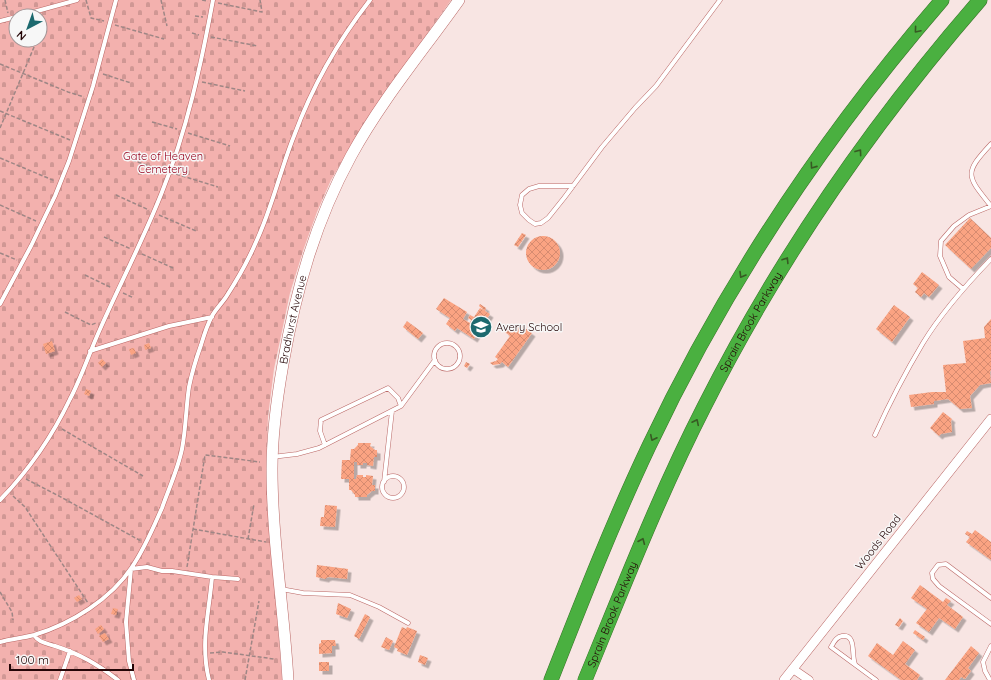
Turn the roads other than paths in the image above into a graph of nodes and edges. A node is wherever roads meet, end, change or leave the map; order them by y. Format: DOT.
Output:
graph roads {
  1 [pos="77,0"];
  2 [pos="116,0"];
  3 [pos="370,0"];
  4 [pos="459,0"];
  5 [pos="720,0"];
  6 [pos="942,0"];
  7 [pos="980,0"];
  8 [pos="213,1"];
  9 [pos="48,8"];
  10 [pos="991,144"];
  11 [pos="573,186"];
  12 [pos="991,206"];
  13 [pos="991,259"];
  14 [pos="963,290"];
  15 [pos="0,304"];
  16 [pos="212,316"];
  17 [pos="90,351"];
  18 [pos="435,360"];
  19 [pos="401,406"];
  20 [pos="392,411"];
  21 [pos="991,419"];
  22 [pos="875,436"];
  23 [pos="325,445"];
  24 [pos="272,457"];
  25 [pos="384,482"];
  26 [pos="0,500"];
  27 [pos="131,569"];
  28 [pos="212,577"];
  29 [pos="238,579"];
  30 [pos="281,589"];
  31 [pos="991,598"];
  32 [pos="408,623"];
  33 [pos="991,624"];
  34 [pos="34,635"];
  35 [pos="0,642"];
  36 [pos="991,646"];
  37 [pos="70,651"];
  38 [pos="855,664"];
  39 [pos="793,669"];
  40 [pos="60,680"];
  41 [pos="118,680"];
  42 [pos="134,680"];
  43 [pos="209,680"];
  44 [pos="288,680"];
  45 [pos="551,680"];
  46 [pos="585,680"];
  47 [pos="784,680"];
  48 [pos="809,680"];
  49 [pos="876,680"];
  50 [pos="990,680"];
  1 -- 9 [label="lane"];
  2 -- 15 [label="lane"];
  3 -- 16 [label="lane"];
  4 -- 24 [label="main road, Bradhurst Avenue"];
  5 -- 11 [label="lane"];
  6 -- 45 [label="highway, one-way"];
  46 -- 7 [label="highway, Sprain Brook Parkway, one-way"];
  8 -- 17 [label="lane"];
  10 -- 12 [label="lane"];
  11 -- 11 [label="lane"];
  12 -- 14 [label="lane"];
  13 -- 14 [label="lane"];
  14 -- 22 [label="lane"];
  16 -- 17 [label="lane"];
  16 -- 27 [label="lane"];
  17 -- 26 [label="lane"];
  18 -- 18 [label="lane"];
  18 -- 19 [label="lane"];
  19 -- 20 [label="lane"];
  19 -- 23 [label="lane"];
  20 -- 23 [label="lane"];
  20 -- 25 [label="lane"];
  21 -- 39 [label="street, Woods Road"];
  23 -- 24 [label="lane"];
  24 -- 30 [label="main road, Bradhurst Avenue"];
  25 -- 25 [label="lane"];
  27 -- 28 [label="lane"];
  27 -- 34 [label="lane"];
  27 -- 42 [label="lane"];
  28 -- 29 [label="lane"];
  28 -- 43 [label="lane"];
  30 -- 32 [label="lane"];
  30 -- 44 [label="main road, Bradhurst Avenue"];
  31 -- 33 [label="lane"];
  34 -- 35 [label="lane"];
  34 -- 37 [label="lane"];
  36 -- 50 [label="lane"];
  37 -- 40 [label="lane"];
  37 -- 41 [label="lane"];
  38 -- 38 [label="lane"];
  38 -- 49 [label="lane"];
  39 -- 47 [label="street, Woods Road"];
  39 -- 48 [label="street"];
}
